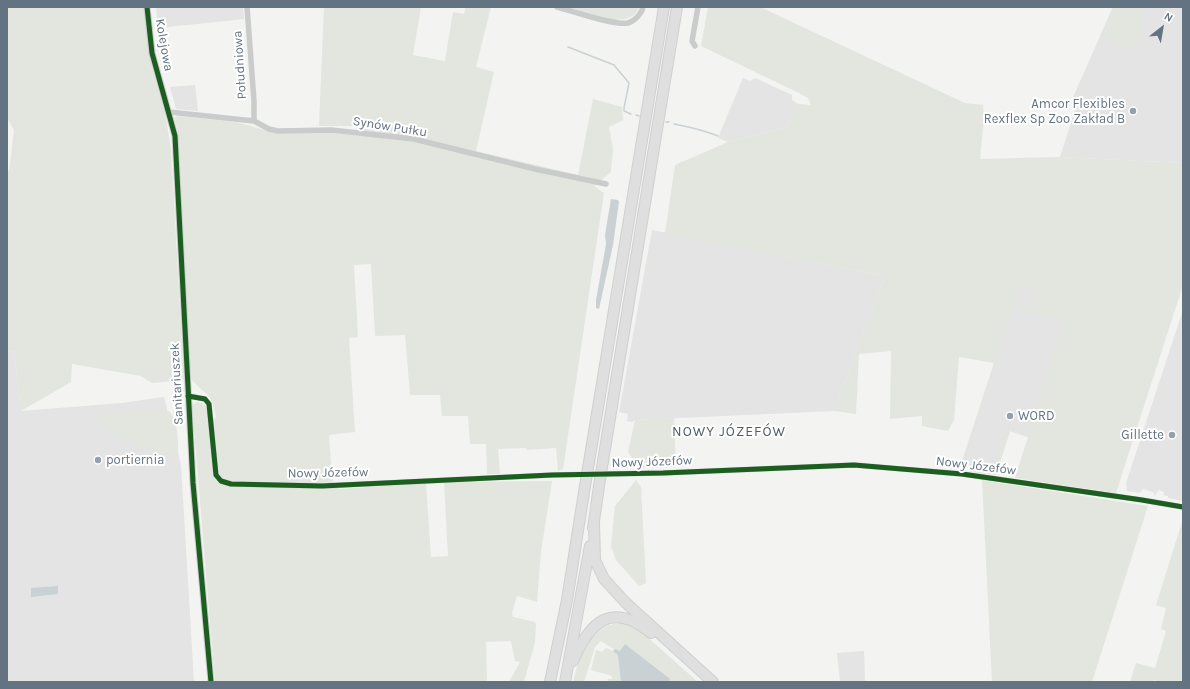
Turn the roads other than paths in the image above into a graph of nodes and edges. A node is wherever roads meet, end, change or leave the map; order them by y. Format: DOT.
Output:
graph roads {
  1 [pos="147,7"];
  2 [pos="247,7"];
  3 [pos="557,7"];
  4 [pos="643,7"];
  5 [pos="664,7"];
  6 [pos="677,7"];
  7 [pos="698,7"];
  8 [pos="695,46"];
  9 [pos="161,86"];
  10 [pos="169,112"];
  11 [pos="254,121"];
  12 [pos="606,184"];
  13 [pos="188,396"];
  14 [pos="1183,507"];
  15 [pos="594,523"];
  16 [pos="566,681"];
  17 [pos="211,682"];
  18 [pos="550,682"];
  19 [pos="704,682"];
  20 [pos="713,682"];
  1 -- 9 [label="street, Kolejowa"];
  2 -- 11 [label="street, Południowa"];
  3 -- 4 [label="street"];
  5 -- 18 [label="highway, bridge"];
  6 -- 15 [label="highway, bridge"];
  7 -- 8 [label="street"];
  9 -- 10 [label="street, Sanitariuszek"];
  10 -- 11 [label="street, Synów Pułku"];
  10 -- 13 [label="street, Sanitariuszek"];
  11 -- 12 [label="street, Synów Pułku"];
  13 -- 14 [label="street, Nowy Józefów"];
  13 -- 17 [label="street, Sanitariuszek"];
  15 -- 16 [label="highway"];
  15 -- 20 [label="highway"];
  16 -- 19 [label="highway"];
}
